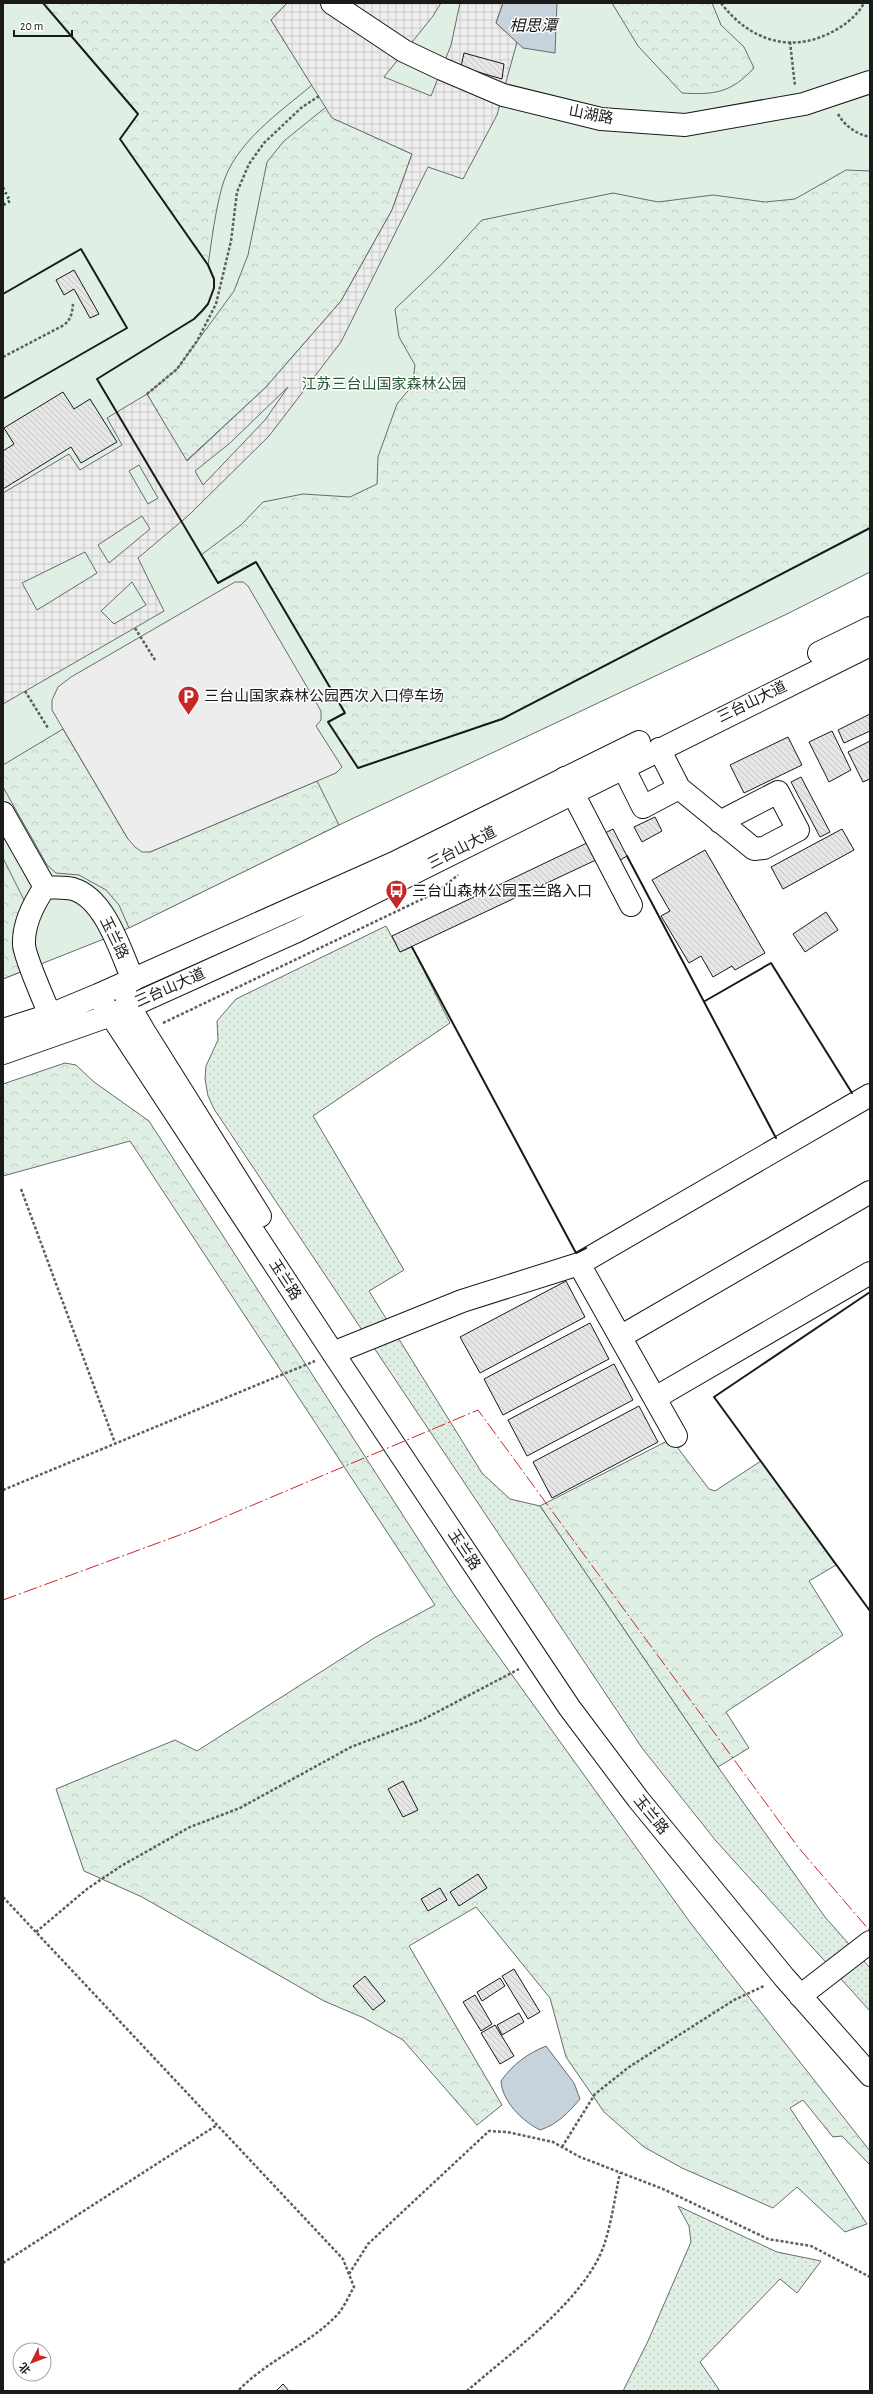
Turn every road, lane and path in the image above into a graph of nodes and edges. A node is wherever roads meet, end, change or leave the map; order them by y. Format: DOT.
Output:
graph roads {
  1 [pos="332,3"];
  2 [pos="721,3"];
  3 [pos="864,3"];
  4 [pos="790,42"];
  5 [pos="870,82"];
  6 [pos="832,95"];
  7 [pos="319,96"];
  8 [pos="797,105"];
  9 [pos="870,137"];
  10 [pos="73,304"];
  11 [pos="3,356"];
  12 [pos="147,394"];
  13 [pos="135,628"];
  14 [pos="870,628"];
  15 [pos="870,645"];
  16 [pos="155,660"];
  17 [pos="25,691"];
  18 [pos="48,728"];
  19 [pos="659,749"];
  20 [pos="623,767"];
  21 [pos="569,785"];
  22 [pos="679,788"];
  23 [pos="3,813"];
  24 [pos="720,822"];
  25 [pos="45,887"];
  26 [pos="631,905"];
  27 [pos="127,982"];
  28 [pos="98,995"];
  29 [pos="121,1011"];
  30 [pos="50,1015"];
  31 [pos="3,1030"];
  32 [pos="3,1053"];
  33 [pos="870,1095"];
  34 [pos="21,1189"];
  35 [pos="870,1192"];
  36 [pos="579,1264"];
  37 [pos="870,1273"];
  38 [pos="620,1337"];
  39 [pos="338,1351"];
  40 [pos="655,1398"];
  41 [pos="676,1436"];
  42 [pos="115,1444"];
  43 [pos="3,1490"];
  44 [pos="537,1659"];
  45 [pos="3,1896"];
  46 [pos="36,1932"];
  47 [pos="870,1942"];
  48 [pos="784,1977"];
  49 [pos="806,1992"];
  50 [pos="870,2053"];
  51 [pos="870,2075"];
  52 [pos="217,2125"];
  53 [pos="562,2147"];
  54 [pos="620,2173"];
  55 [pos="3,2263"];
  56 [pos="349,2274"];
  57 [pos="870,2277"];
  58 [pos="238,2391"];
  59 [pos="467,2391"];
  1 -- 8 [label="street, 山湖路"];
  2 -- 4 [label="path"];
  3 -- 4 [label="path"];
  4 -- 8 [label="path"];
  5 -- 6 [label="street, 山湖路"];
  6 -- 8 [label="street, 山湖路"];
  6 -- 9 [label="path"];
  7 -- 12 [label="path"];
  10 -- 11 [label="path"];
  13 -- 16 [label="path"];
  14 -- 21 [label="street, 三台山大道"];
  15 -- 19 [label="street, 三台山大道"];
  17 -- 18 [label="path"];
  19 -- 20 [label="street, 三台山大道"];
  19 -- 22 [label="street"];
  20 -- 21 [label="street, 三台山大道"];
  20 -- 22 [label="street"];
  21 -- 26 [label="street"];
  21 -- 27 [label="street, 三台山大道"];
  21 -- 29 [label="street, 三台山大道"];
  22 -- 24 [label="street"];
  23 -- 25 [label="street"];
  25 -- 27 [label="street, 玉兰路"];
  25 -- 30 [label="street"];
  27 -- 28 [label="street, 三台山大道"];
  27 -- 29 [label="street, 玉兰路"];
  28 -- 29 [label="street, 玉兰路"];
  28 -- 30 [label="street, 三台山大道"];
  29 -- 32 [label="street, 三台山大道"];
  29 -- 39 [label="street, 玉兰路"];
  30 -- 31 [label="street, 三台山大道"];
  33 -- 36 [label="street"];
  34 -- 42 [label="path"];
  35 -- 38 [label="street"];
  36 -- 38 [label="street"];
  36 -- 39 [label="street"];
  37 -- 40 [label="street"];
  38 -- 40 [label="street"];
  39 -- 42 [label="path"];
  39 -- 44 [label="street, 玉兰路"];
  39 -- 49 [label="street, 玉兰路"];
  40 -- 41 [label="street"];
  42 -- 43 [label="path"];
  44 -- 46 [label="path"];
  44 -- 48 [label="street, 玉兰路"];
  45 -- 46 [label="path"];
  46 -- 52 [label="path"];
  47 -- 49 [label="street"];
  48 -- 49 [label="street, 玉兰路"];
  48 -- 53 [label="path"];
  49 -- 50 [label="street, 玉兰路"];
  49 -- 51 [label="street, 玉兰路"];
  52 -- 55 [label="path"];
  52 -- 56 [label="path"];
  53 -- 54 [label="path"];
  53 -- 56 [label="path"];
  54 -- 57 [label="path"];
  54 -- 59 [label="path"];
  56 -- 58 [label="path"];
}
